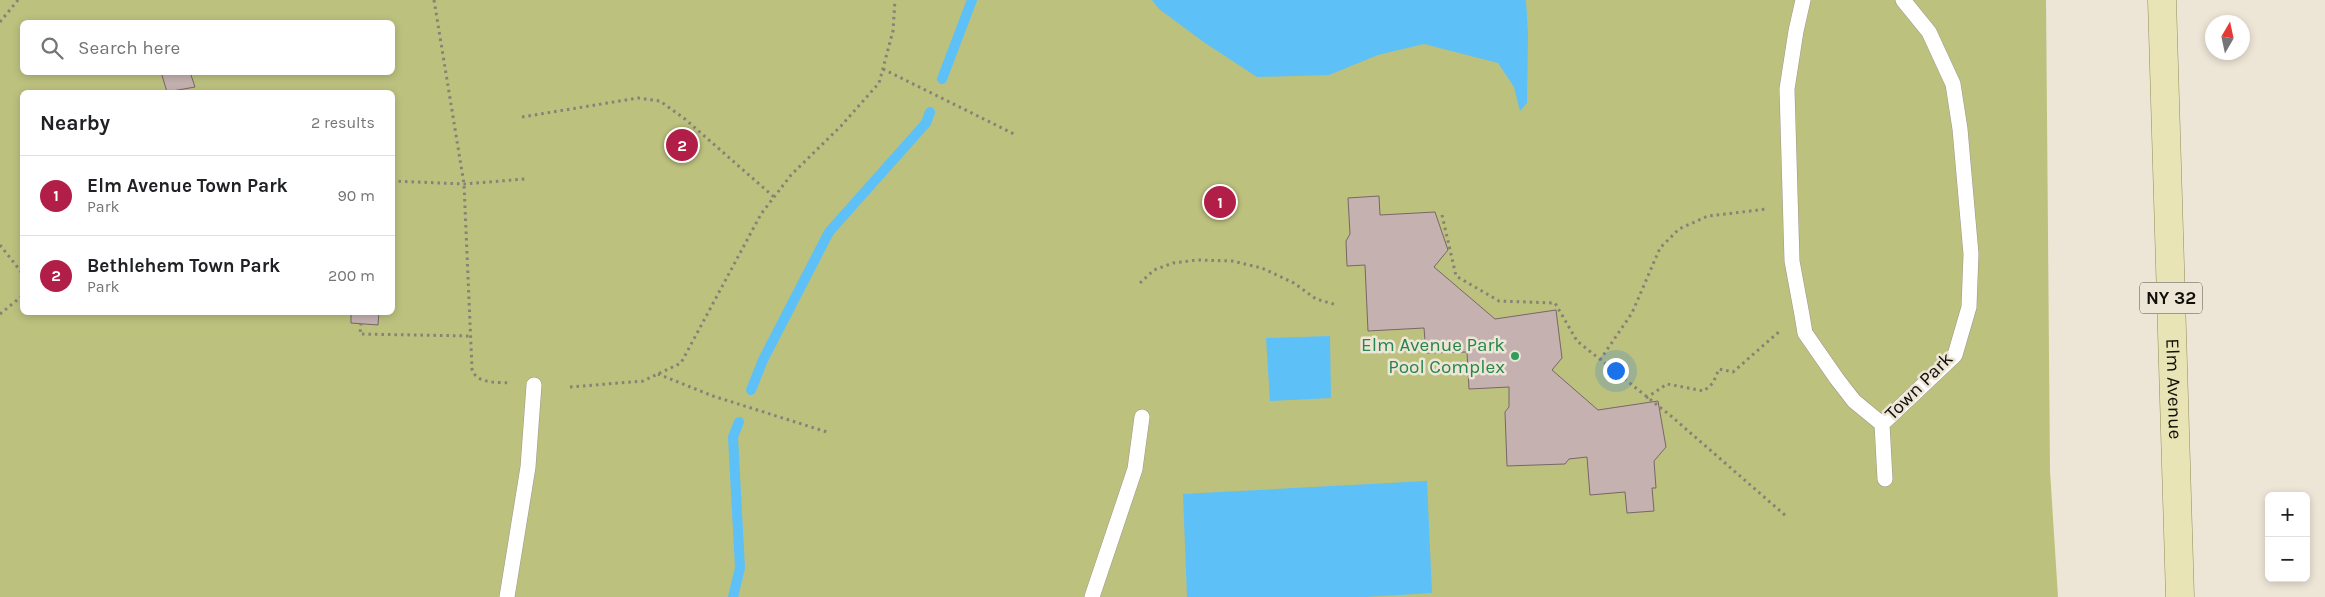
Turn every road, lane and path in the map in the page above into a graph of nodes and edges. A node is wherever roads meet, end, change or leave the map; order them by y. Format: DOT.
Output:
graph roads {
  1 [pos="18,0"];
  2 [pos="434,0"];
  3 [pos="895,0"];
  4 [pos="1803,0"];
  5 [pos="1903,0"];
  6 [pos="2162,0"];
  7 [pos="0,22"];
  8 [pos="883,69"];
  9 [pos="522,117"];
  10 [pos="1016,135"];
  11 [pos="525,179"];
  12 [pos="395,181"];
  13 [pos="464,184"];
  14 [pos="774,197"];
  15 [pos="1790,208"];
  16 [pos="1442,215"];
  17 [pos="0,245"];
  18 [pos="20,270"];
  19 [pos="1140,283"];
  20 [pos="20,298"];
  21 [pos="1337,305"];
  22 [pos="0,314"];
  23 [pos="1802,315"];
  24 [pos="361,323"];
  25 [pos="470,336"];
  26 [pos="1600,360"];
  27 [pos="657,374"];
  28 [pos="511,384"];
  29 [pos="534,385"];
  30 [pos="570,387"];
  31 [pos="1646,398"];
  32 [pos="1142,417"];
  33 [pos="1882,424"];
  34 [pos="827,432"];
  35 [pos="1885,479"];
  36 [pos="1786,516"];
  37 [pos="507,597"];
  38 [pos="1092,597"];
  39 [pos="2180,597"];
  1 -- 7 [label="path"];
  2 -- 13 [label="path"];
  3 -- 8 [label="path"];
  4 -- 15 [label="lane, Town Park"];
  5 -- 33 [label="lane, Town Park"];
  6 -- 39 [label="main road, Elm Avenue / NY 32"];
  8 -- 10 [label="path"];
  8 -- 14 [label="path"];
  9 -- 14 [label="path"];
  11 -- 13 [label="path"];
  12 -- 13 [label="path"];
  13 -- 25 [label="path"];
  14 -- 27 [label="path"];
  15 -- 23 [label="lane, Town Park"];
  15 -- 26 [label="path"];
  16 -- 26 [label="path"];
  17 -- 18 [label="path"];
  19 -- 21 [label="path"];
  20 -- 22 [label="path"];
  23 -- 31 [label="path"];
  23 -- 33 [label="lane, Town Park"];
  24 -- 25 [label="path"];
  25 -- 28 [label="path"];
  26 -- 31 [label="path"];
  27 -- 30 [label="path"];
  27 -- 34 [label="path"];
  29 -- 37 [label="lane"];
  31 -- 36 [label="path"];
  32 -- 38 [label="lane"];
  33 -- 35 [label="lane"];
}
